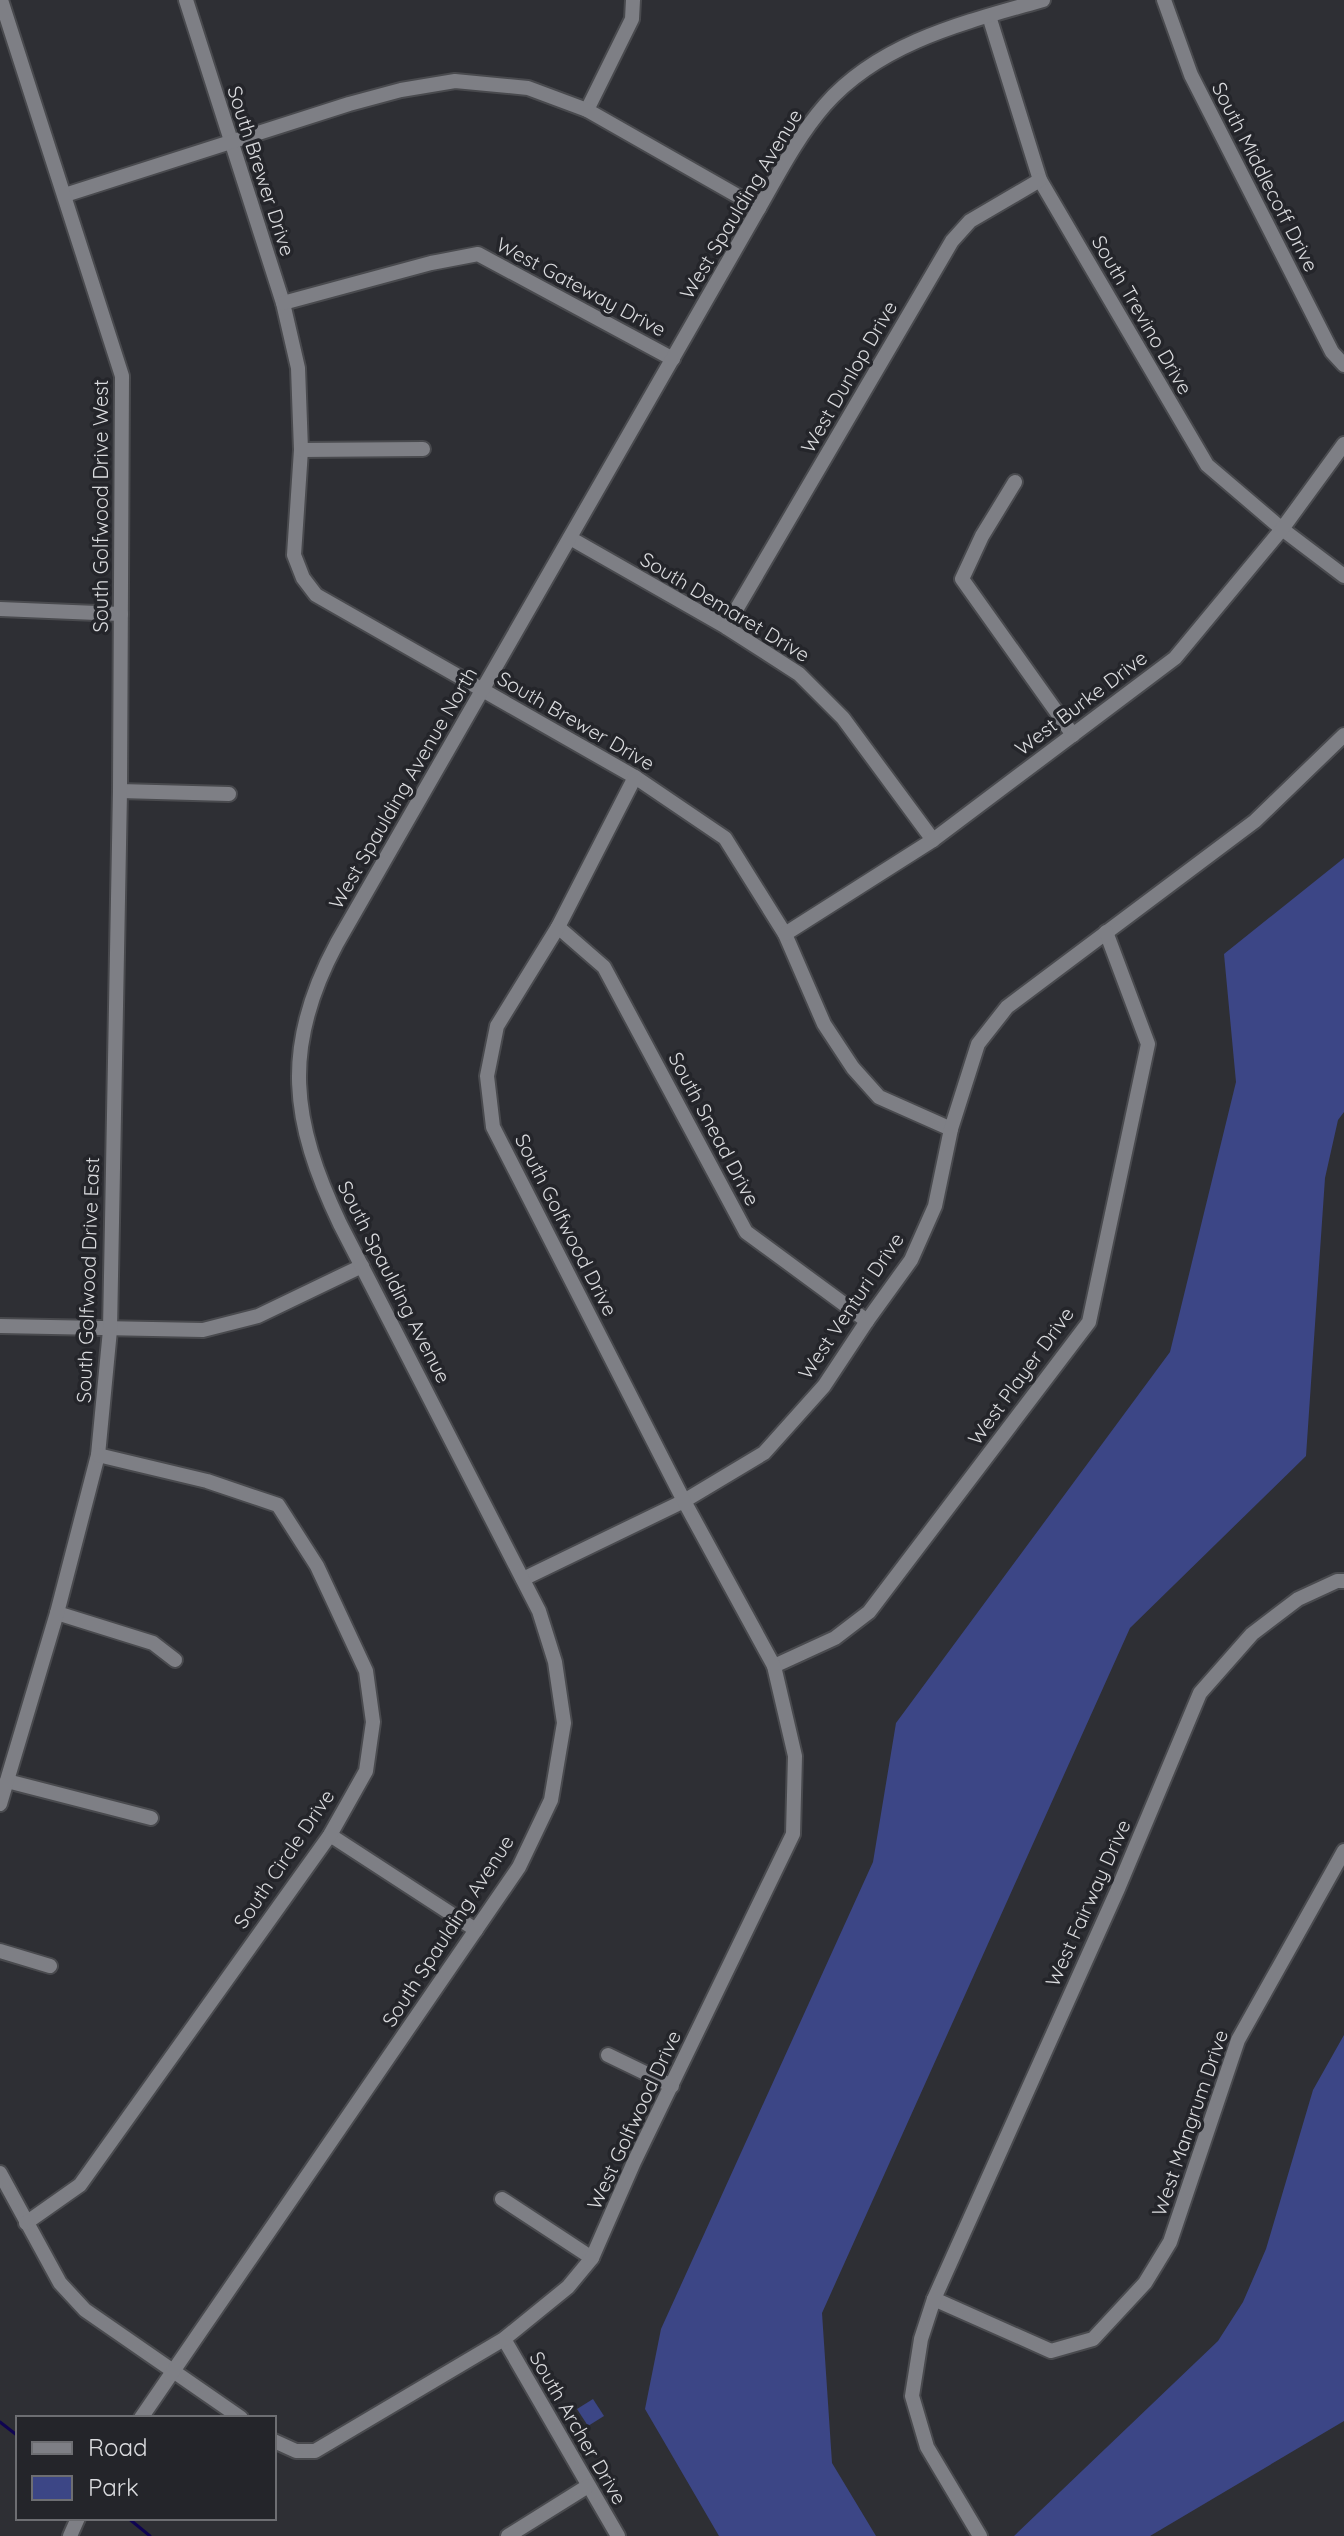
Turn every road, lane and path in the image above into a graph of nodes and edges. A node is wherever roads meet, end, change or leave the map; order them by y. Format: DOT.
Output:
graph roads {
  1 [pos="1,0"];
  2 [pos="186,0"];
  3 [pos="633,0"];
  4 [pos="1043,0"];
  5 [pos="1164,0"];
  6 [pos="989,16"];
  7 [pos="587,110"];
  8 [pos="229,141"];
  9 [pos="1040,180"];
  10 [pos="65,195"];
  11 [pos="759,208"];
  12 [pos="283,303"];
  13 [pos="673,359"];
  14 [pos="1344,365"];
  15 [pos="1344,444"];
  16 [pos="423,449"];
  17 [pos="301,450"];
  18 [pos="1015,482"];
  19 [pos="1282,529"];
  20 [pos="570,538"];
  21 [pos="1344,576"];
  22 [pos="0,609"];
  23 [pos="121,614"];
  24 [pos="726,627"];
  25 [pos="483,690"];
  26 [pos="1073,735"];
  27 [pos="1344,735"];
  28 [pos="635,777"];
  29 [pos="120,791"];
  30 [pos="229,794"];
  31 [pos="933,840"];
  32 [pos="558,927"];
  33 [pos="1106,932"];
  34 [pos="785,934"];
  35 [pos="298,1068"];
  36 [pos="951,1129"];
  37 [pos="362,1266"];
  38 [pos="867,1321"];
  39 [pos="0,1326"];
  40 [pos="110,1330"];
  41 [pos="98,1455"];
  42 [pos="684,1501"];
  43 [pos="523,1579"];
  44 [pos="1344,1581"];
  45 [pos="57,1613"];
  46 [pos="761,1640"];
  47 [pos="175,1660"];
  48 [pos="774,1666"];
  49 [pos="7,1781"];
  50 [pos="0,1804"];
  51 [pos="151,1818"];
  52 [pos="330,1835"];
  53 [pos="1344,1851"];
  54 [pos="476,1930"];
  55 [pos="0,1951"];
  56 [pos="50,1966"];
  57 [pos="608,2055"];
  58 [pos="672,2086"];
  59 [pos="0,2173"];
  60 [pos="502,2199"];
  61 [pos="26,2223"];
  62 [pos="592,2258"];
  63 [pos="934,2299"];
  64 [pos="504,2339"];
  65 [pos="173,2371"];
  66 [pos="142,2416"];
  67 [pos="238,2416"];
  68 [pos="276,2442"];
  69 [pos="588,2486"];
  70 [pos="508,2536"];
  71 [pos="618,2536"];
  72 [pos="980,2536"];
  1 -- 10 [label="street, South Golfwood Drive West"];
  2 -- 8 [label="street, South Brewer Drive"];
  3 -- 7 [label="street"];
  4 -- 6 [label="street, West Spaulding Avenue"];
  5 -- 14 [label="street, South Middlecoff Drive"];
  6 -- 9 [label="street, South Trevino Drive"];
  6 -- 11 [label="street, West Spaulding Avenue"];
  7 -- 8 [label="street"];
  7 -- 11 [label="street"];
  8 -- 10 [label="street"];
  8 -- 12 [label="street, South Brewer Drive"];
  9 -- 19 [label="street, South Trevino Drive"];
  9 -- 24 [label="street, West Dunlop Drive"];
  10 -- 23 [label="street, South Golfwood Drive West"];
  11 -- 13 [label="street, West Spaulding Avenue"];
  12 -- 13 [label="street, West Gateway Drive"];
  12 -- 17 [label="street, South Brewer Drive"];
  13 -- 20 [label="street, West Spaulding Avenue"];
  15 -- 19 [label="street, West Burke Drive"];
  16 -- 17 [label="street"];
  17 -- 25 [label="street, South Brewer Drive"];
  18 -- 26 [label="street"];
  19 -- 21 [label="street, South Trevino Drive"];
  19 -- 26 [label="street, West Burke Drive"];
  20 -- 24 [label="street, South Demaret Drive"];
  20 -- 25 [label="street, West Spaulding Avenue North"];
  22 -- 23 [label="street"];
  23 -- 29 [label="street, South Golfwood Drive West"];
  24 -- 31 [label="street, South Demaret Drive"];
  25 -- 28 [label="street, South Brewer Drive"];
  25 -- 35 [label="street, West Spaulding Avenue North"];
  26 -- 31 [label="street, West Burke Drive"];
  27 -- 33 [label="street, West Venturi Drive"];
  28 -- 32 [label="street, South Golfwood Drive"];
  28 -- 34 [label="street, South Brewer Drive"];
  29 -- 30 [label="street"];
  29 -- 40 [label="street, South Golfwood Drive East"];
  31 -- 34 [label="street, West Burke Drive"];
  32 -- 38 [label="street, South Snead Drive"];
  32 -- 42 [label="street, South Golfwood Drive"];
  33 -- 36 [label="street, West Venturi Drive"];
  33 -- 48 [label="street, West Player Drive"];
  34 -- 36 [label="street, South Brewer Drive"];
  35 -- 37 [label="street, South Spaulding Avenue"];
  36 -- 38 [label="street, West Venturi Drive"];
  37 -- 40 [label="street"];
  37 -- 43 [label="street, South Spaulding Avenue"];
  38 -- 42 [label="street, West Venturi Drive"];
  39 -- 40 [label="street"];
  40 -- 41 [label="street, South Golfwood Drive East"];
  41 -- 45 [label="street, South Golfwood Drive East"];
  41 -- 52 [label="street, South Circle Drive"];
  42 -- 43 [label="street, West Venturi Drive"];
  42 -- 46 [label="street, South Golfwood Drive"];
  43 -- 54 [label="street, South Spaulding Avenue"];
  44 -- 63 [label="street, West Fairway Drive"];
  45 -- 47 [label="street"];
  45 -- 49 [label="street, South Golfwood Drive East"];
  46 -- 48 [label="street, West Golfwood Drive"];
  48 -- 58 [label="street, West Golfwood Drive"];
  49 -- 50 [label="street, South Golfwood Drive East"];
  49 -- 51 [label="street"];
  52 -- 54 [label="street"];
  52 -- 61 [label="street, South Circle Drive"];
  53 -- 63 [label="street, West Mangrum Drive"];
  54 -- 65 [label="street, South Spaulding Avenue"];
  55 -- 56 [label="street"];
  57 -- 58 [label="street"];
  58 -- 62 [label="street, West Golfwood Drive"];
  59 -- 61 [label="street"];
  60 -- 62 [label="street"];
  61 -- 65 [label="street"];
  62 -- 64 [label="street, West Golfwood Drive"];
  63 -- 72 [label="street, West Fairway Drive"];
  64 -- 68 [label="street, West Golfwood Drive"];
  64 -- 69 [label="street, South Archer Drive"];
  65 -- 66 [label="street, South Spaulding Avenue"];
  65 -- 67 [label="street"];
  69 -- 70 [label="street"];
  69 -- 71 [label="street, South Archer Drive"];
}
